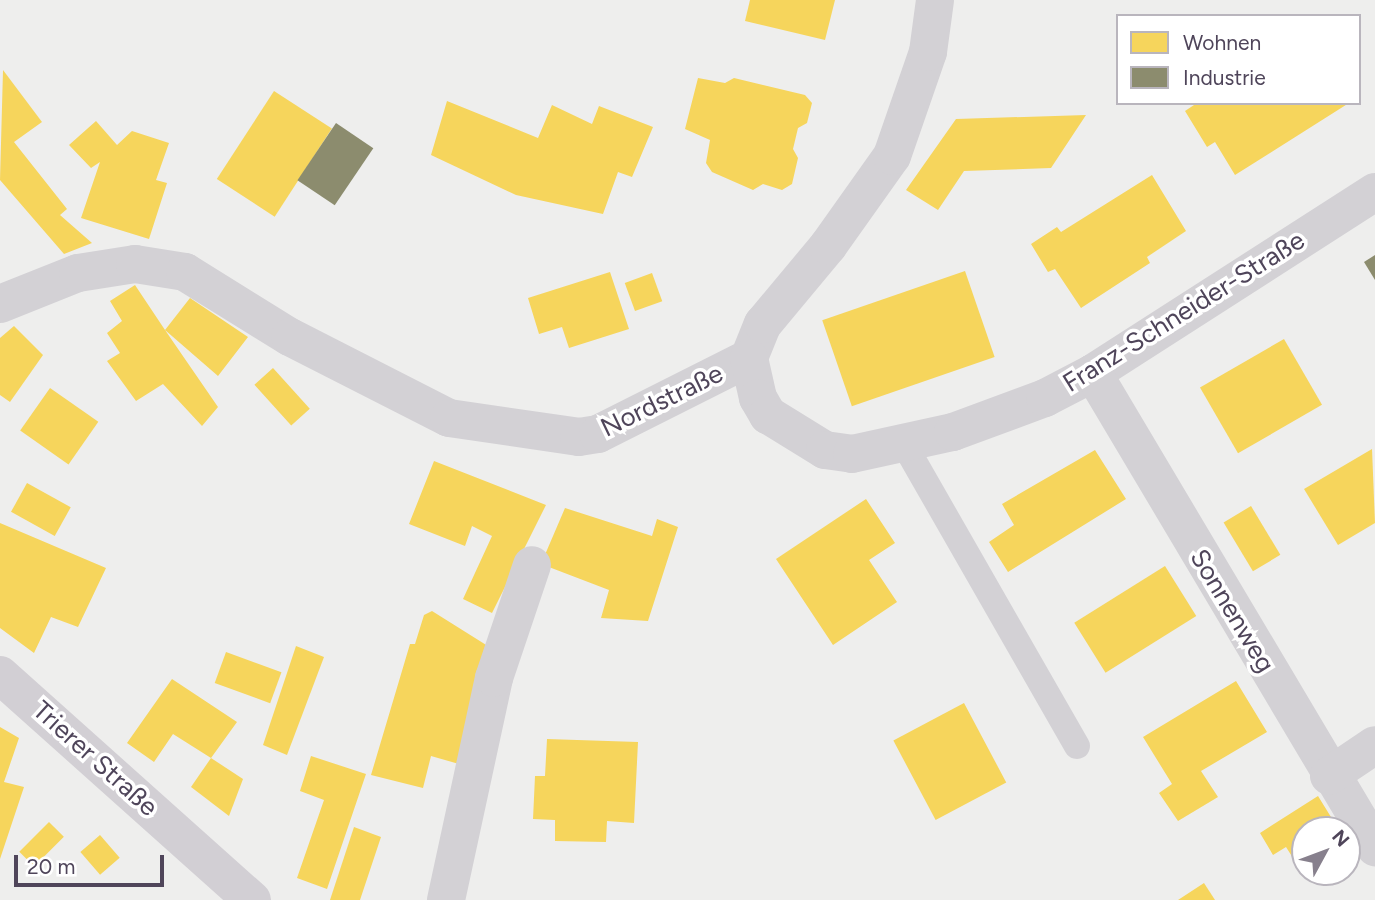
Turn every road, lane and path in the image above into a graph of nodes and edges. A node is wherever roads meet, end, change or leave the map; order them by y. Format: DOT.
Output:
graph roads {
  1 [pos="935,0"];
  2 [pos="1375,192"];
  3 [pos="0,304"];
  4 [pos="749,358"];
  5 [pos="1093,373"];
  6 [pos="904,444"];
  7 [pos="531,565"];
  8 [pos="0,675"];
  9 [pos="1375,745"];
  10 [pos="1077,746"];
  11 [pos="1329,776"];
  12 [pos="1375,847"];
  13 [pos="252,900"];
  14 [pos="446,900"];
  1 -- 4 [label="street, Nordstraße"];
  2 -- 5 [label="street, Franz-Schneider-Straße"];
  3 -- 4 [label="street, Nordstraße"];
  4 -- 6 [label="street, Franz-Schneider-Straße"];
  5 -- 6 [label="street, Franz-Schneider-Straße"];
  5 -- 11 [label="street, Sonnenweg"];
  6 -- 10 [label="lane"];
  7 -- 14 [label="street"];
  8 -- 13 [label="main road, Trierer Straße"];
  9 -- 11 [label="street"];
  11 -- 12 [label="street, Sonnenweg"];
}
